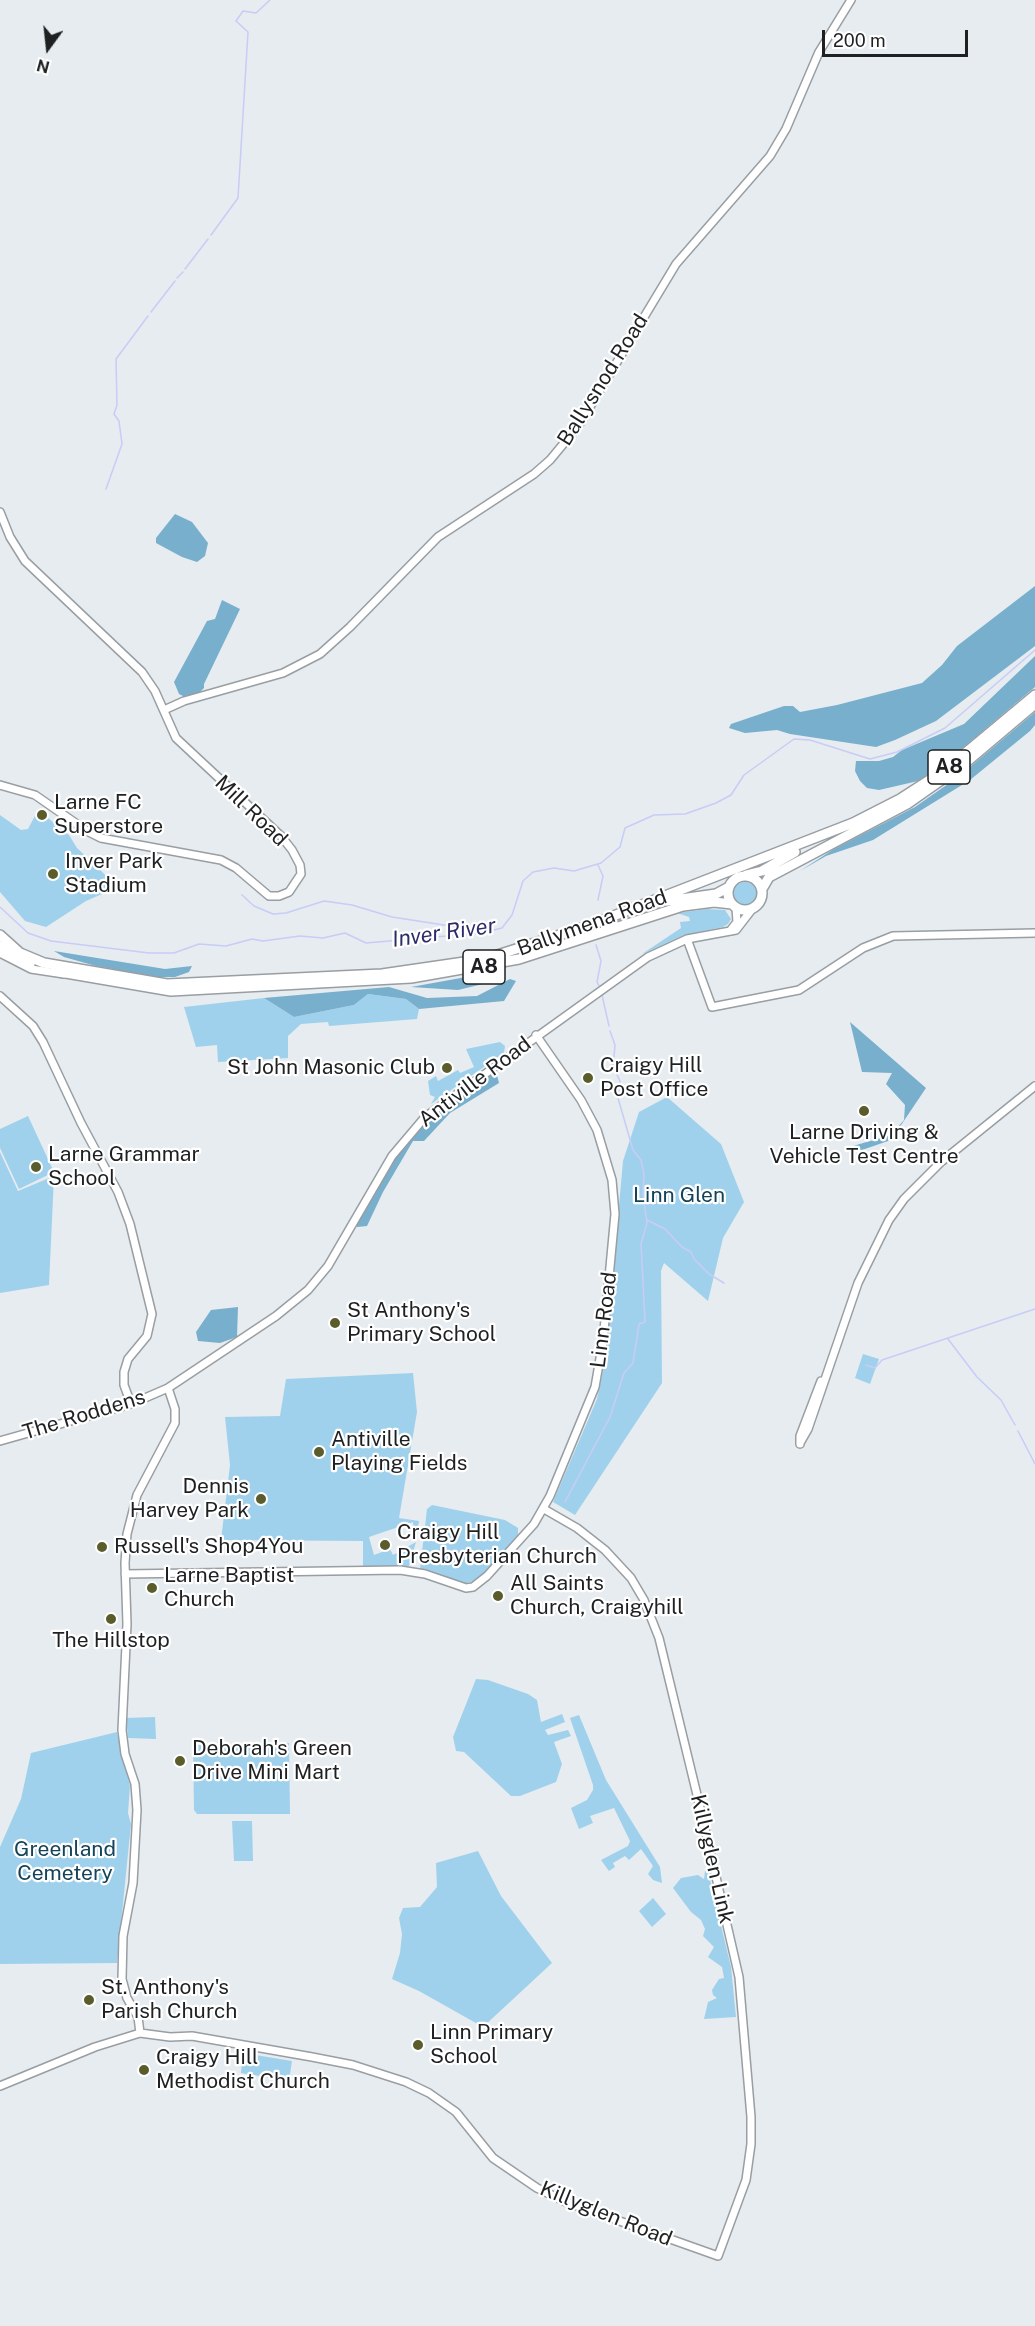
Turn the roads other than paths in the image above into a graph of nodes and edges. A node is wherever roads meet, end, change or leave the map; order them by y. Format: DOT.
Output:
graph roads {
  1 [pos="851,0"];
  2 [pos="0,512"];
  3 [pos="1035,695"];
  4 [pos="1035,704"];
  5 [pos="165,710"];
  6 [pos="0,785"];
  7 [pos="853,824"];
  8 [pos="746,875"];
  9 [pos="729,886"];
  10 [pos="762,889"];
  11 [pos="734,906"];
  12 [pos="753,908"];
  13 [pos="622,914"];
  14 [pos="728,933"];
  15 [pos="1035,933"];
  16 [pos="0,935"];
  17 [pos="687,939"];
  18 [pos="0,946"];
  19 [pos="0,953"];
  20 [pos="73,975"];
  21 [pos="0,996"];
  22 [pos="536,1035"];
  23 [pos="1035,1086"];
  24 [pos="168,1388"];
  25 [pos="155,1394"];
  26 [pos="173,1401"];
  27 [pos="131,1404"];
  28 [pos="0,1441"];
  29 [pos="800,1444"];
  30 [pos="544,1509"];
  31 [pos="125,1574"];
  32 [pos="140,2033"];
  33 [pos="0,2086"];
  34 [pos="718,2256"];
  1 -- 5 [label="street, Ballysnod Road"];
  2 -- 5 [label="street, Mill Road"];
  3 -- 7 [label="highway, Ballymena Road / A8"];
  4 -- 10 [label="highway, A8"];
  5 -- 6 [label="street, Mill Road"];
  7 -- 8 [label="highway, A8"];
  7 -- 13 [label="highway, Ballymena Road / A8"];
  8 -- 9 [label="highway, A8"];
  8 -- 10 [label="highway"];
  9 -- 11 [label="highway"];
  9 -- 13 [label="highway, A8"];
  10 -- 12 [label="highway, A8"];
  11 -- 12 [label="highway, A8"];
  11 -- 14 [label="street"];
  11 -- 20 [label="highway, Ballymena Road / A8"];
  12 -- 14 [label="street"];
  13 -- 16 [label="highway, Ballymena Road / A8"];
  14 -- 17 [label="street, Antiville Road"];
  15 -- 17 [label="street"];
  17 -- 22 [label="street, Antiville Road"];
  18 -- 20 [label="highway, A8"];
  19 -- 20 [label="street"];
  21 -- 27 [label="street"];
  22 -- 24 [label="street, Antiville Road"];
  22 -- 30 [label="street, Linn Road"];
  23 -- 29 [label="street"];
  24 -- 25 [label="street, The Roddens"];
  24 -- 26 [label="street"];
  25 -- 26 [label="street"];
  25 -- 27 [label="street, The Roddens"];
  26 -- 31 [label="street"];
  27 -- 28 [label="street, The Roddens"];
  30 -- 31 [label="street, Linn Road"];
  30 -- 34 [label="street, Killyglen Link"];
  31 -- 32 [label="street"];
  32 -- 33 [label="street"];
  32 -- 34 [label="street, Killyglen Road"];
}
